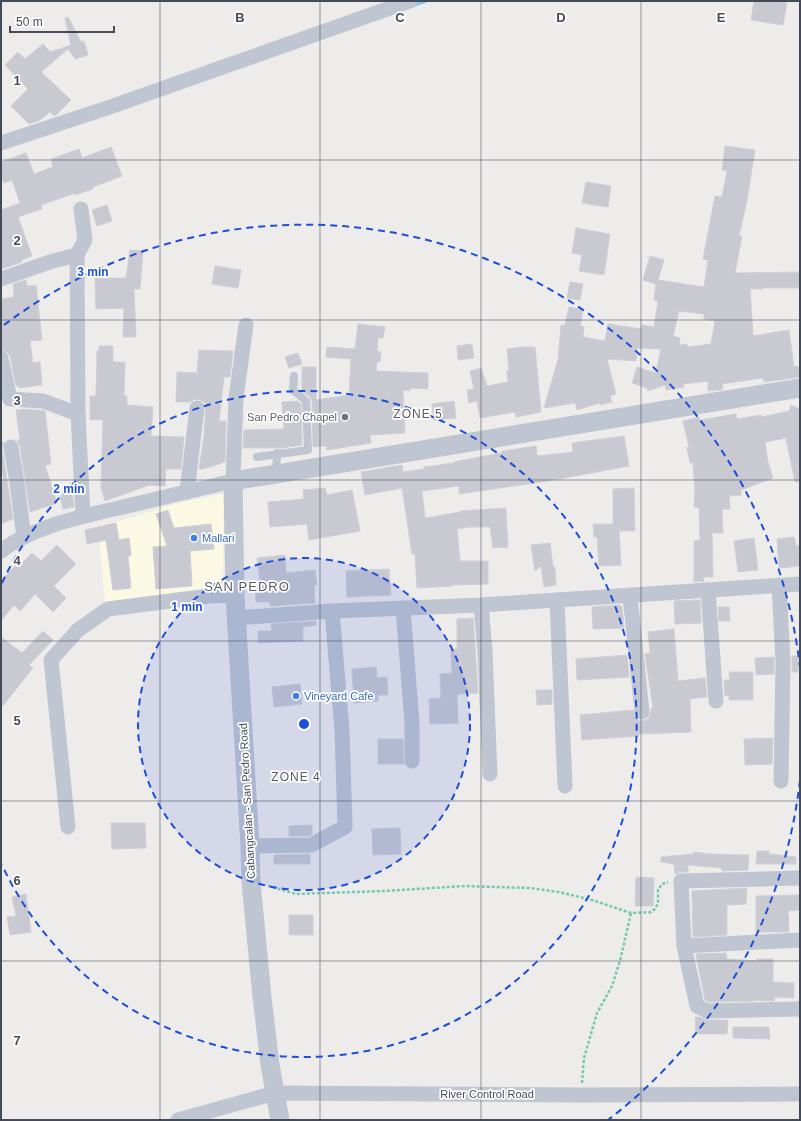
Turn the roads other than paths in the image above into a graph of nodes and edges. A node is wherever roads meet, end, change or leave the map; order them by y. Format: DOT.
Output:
graph roads {
  1 [pos="410,1"];
  2 [pos="1,143"];
  3 [pos="81,209"];
  4 [pos="77,255"];
  5 [pos="1,279"];
  6 [pos="246,325"];
  7 [pos="1,358"];
  8 [pos="294,376"];
  9 [pos="800,388"];
  10 [pos="197,408"];
  11 [pos="78,414"];
  12 [pos="11,447"];
  13 [pos="277,453"];
  14 [pos="257,457"];
  15 [pos="276,474"];
  16 [pos="233,481"];
  17 [pos="187,492"];
  18 [pos="83,516"];
  19 [pos="24,537"];
  20 [pos="1,551"];
  21 [pos="800,584"];
  22 [pos="779,585"];
  23 [pos="708,590"];
  24 [pos="235,595"];
  25 [pos="630,595"];
  26 [pos="557,600"];
  27 [pos="480,605"];
  28 [pos="403,608"];
  29 [pos="332,611"];
  30 [pos="236,618"];
  31 [pos="716,701"];
  32 [pos="642,712"];
  33 [pos="412,761"];
  34 [pos="490,774"];
  35 [pos="781,781"];
  36 [pos="565,786"];
  37 [pos="68,827"];
  38 [pos="250,846"];
  39 [pos="800,878"];
  40 [pos="800,940"];
  41 [pos="684,946"];
  42 [pos="800,1009"];
  43 [pos="800,1094"];
  44 [pos="277,1107"];
  45 [pos="178,1120"];
  1 -- 2 [label="street"];
  3 -- 4 [label="street"];
  4 -- 5 [label="street"];
  4 -- 11 [label="street"];
  6 -- 16 [label="street"];
  7 -- 11 [label="street"];
  8 -- 13 [label="lane"];
  9 -- 15 [label="street"];
  10 -- 17 [label="street"];
  11 -- 18 [label="street"];
  12 -- 19 [label="street"];
  13 -- 14 [label="lane"];
  13 -- 15 [label="lane"];
  15 -- 16 [label="street"];
  16 -- 17 [label="street"];
  16 -- 24 [label="street, Cabangcalan - San Pedro Road"];
  17 -- 18 [label="street"];
  18 -- 19 [label="street"];
  19 -- 20 [label="street"];
  21 -- 22 [label="street"];
  22 -- 23 [label="street"];
  22 -- 35 [label="street"];
  23 -- 25 [label="street"];
  23 -- 31 [label="street"];
  24 -- 30 [label="street, Cabangcalan - San Pedro Road"];
  24 -- 37 [label="street"];
  25 -- 26 [label="street"];
  25 -- 32 [label="street"];
  26 -- 27 [label="street"];
  26 -- 36 [label="street"];
  27 -- 28 [label="street"];
  27 -- 34 [label="street"];
  28 -- 29 [label="street"];
  28 -- 33 [label="street"];
  29 -- 30 [label="street"];
  29 -- 38 [label="street"];
  30 -- 38 [label="street, Cabangcalan - San Pedro Road"];
  38 -- 44 [label="street, Cabangcalan - San Pedro Road"];
  39 -- 41 [label="street"];
  40 -- 41 [label="street"];
  41 -- 42 [label="street"];
  43 -- 44 [label="street, River Control Road"];
  44 -- 45 [label="street, River Control Road"];
}
